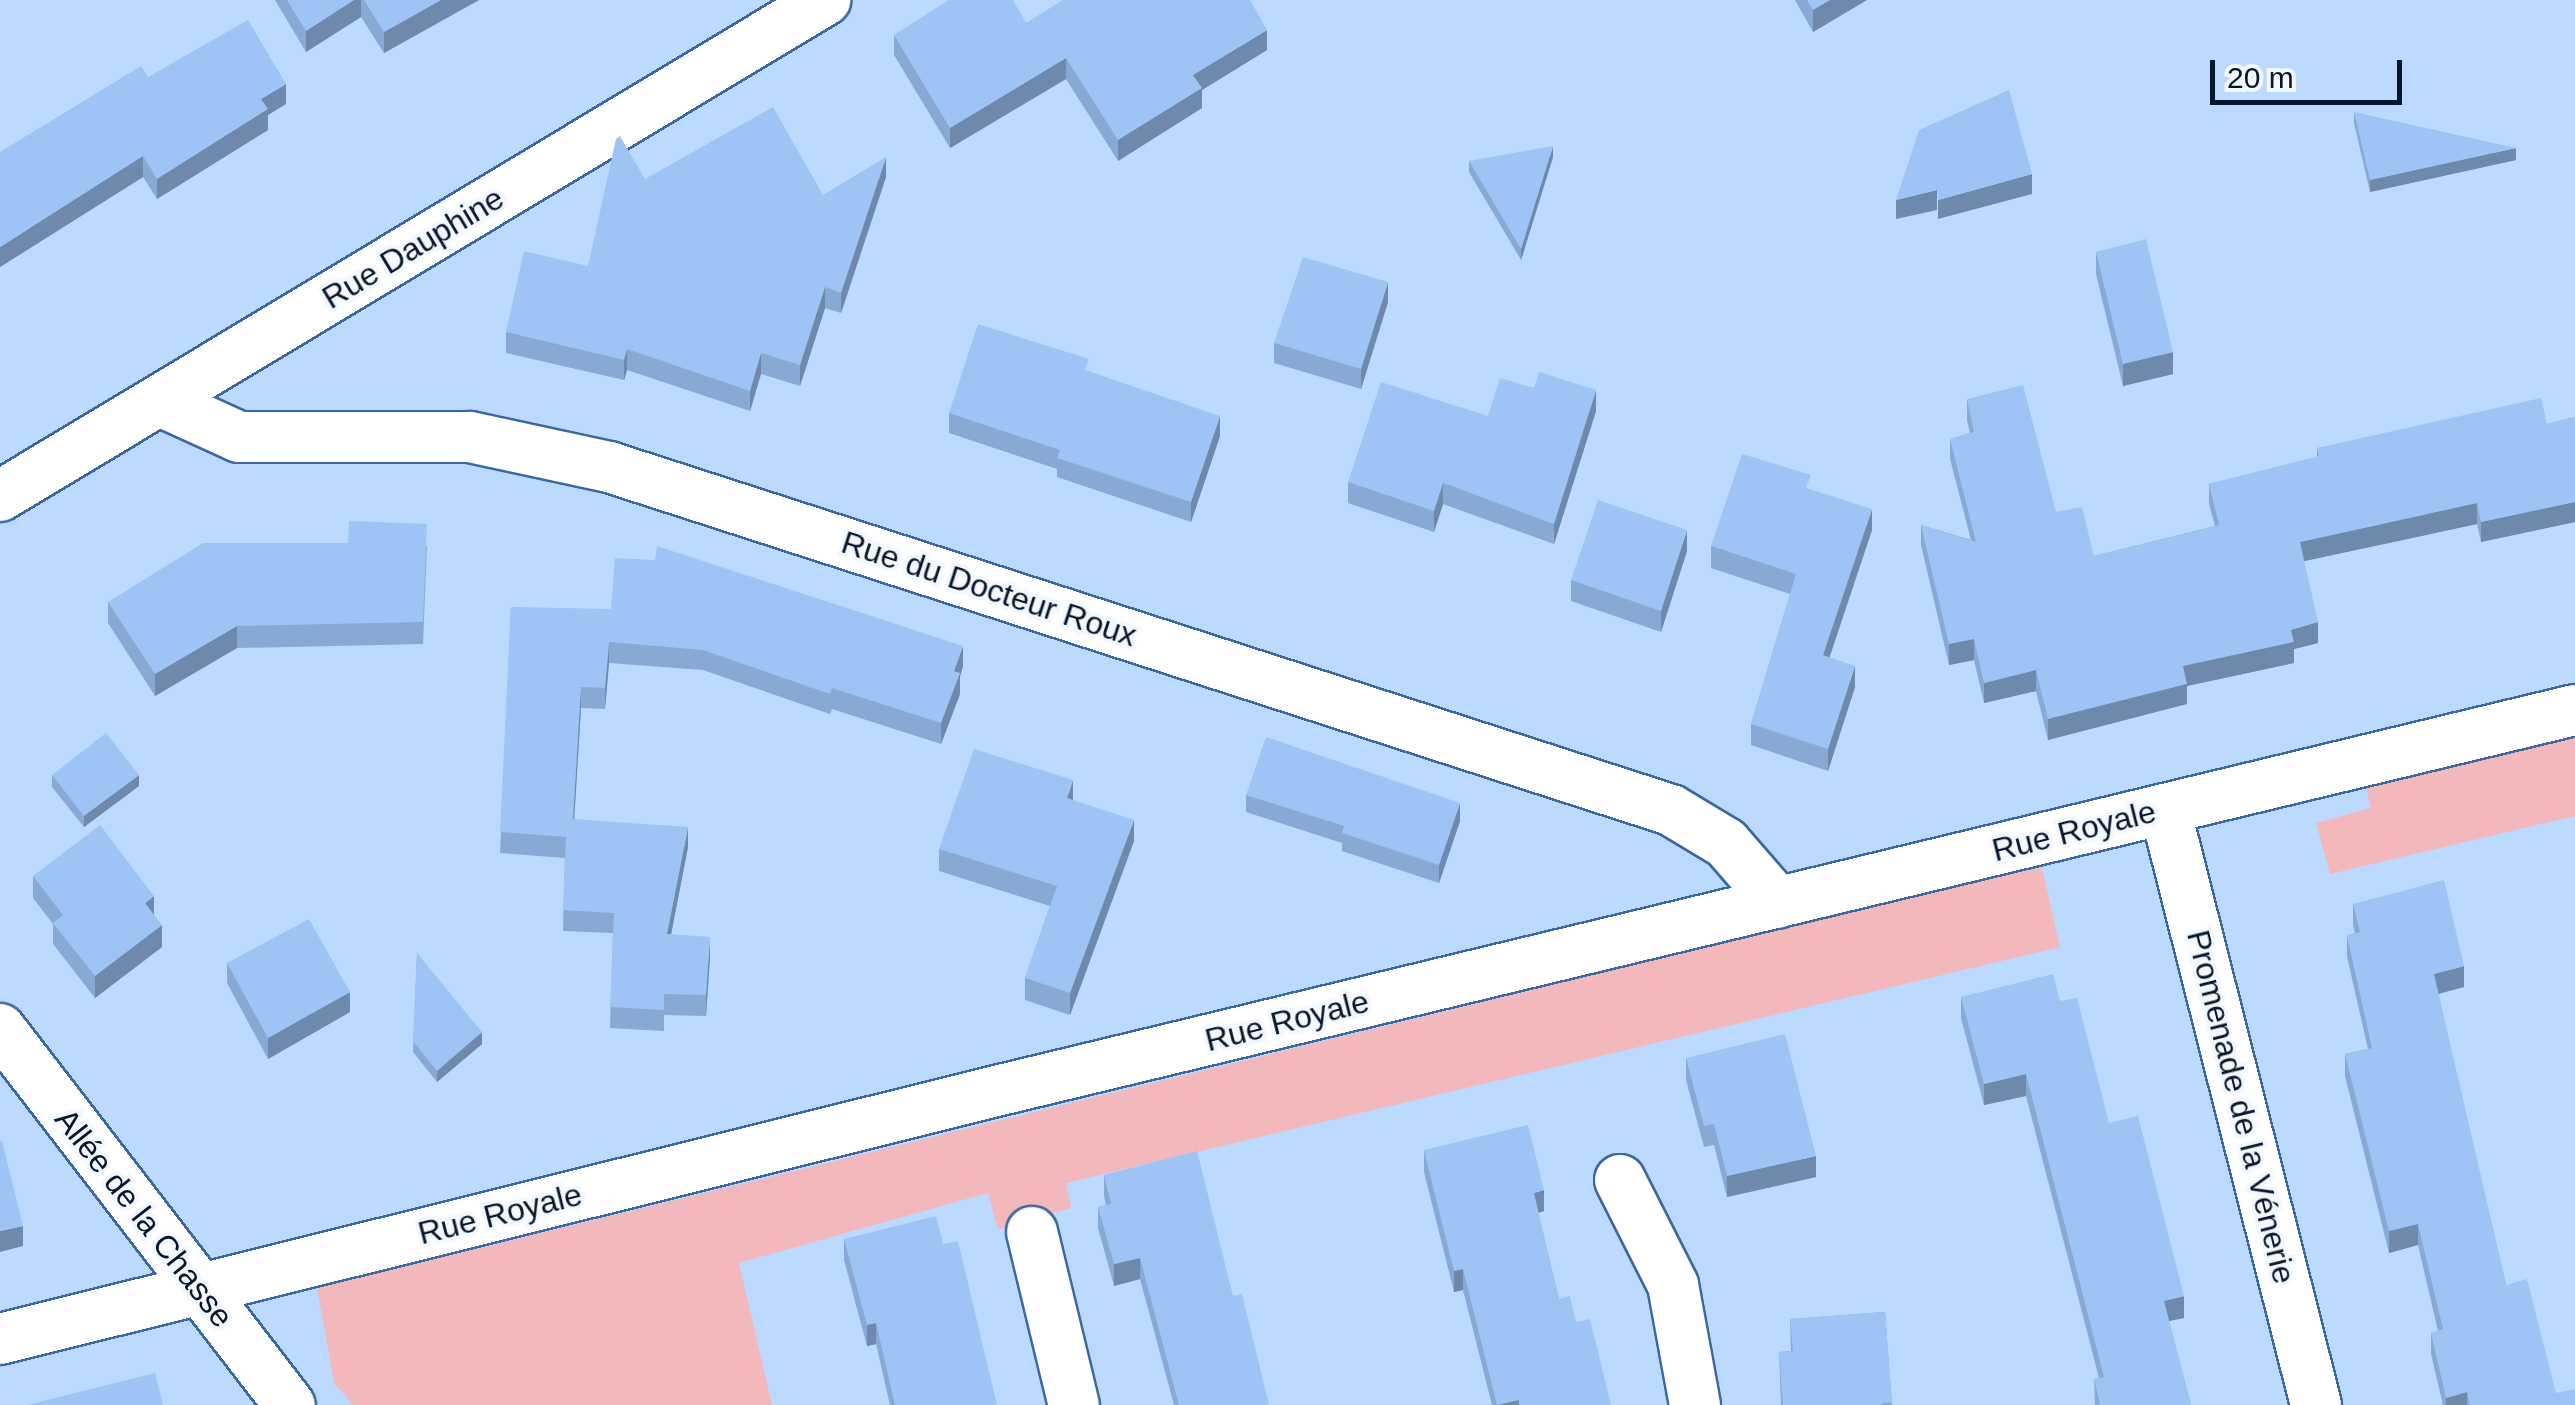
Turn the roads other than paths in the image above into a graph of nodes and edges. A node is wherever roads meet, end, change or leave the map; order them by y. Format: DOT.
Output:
graph roads {
  1 [pos="825,0"];
  2 [pos="160,400"];
  3 [pos="0,496"];
  4 [pos="2575,710"];
  5 [pos="2166,809"];
  6 [pos="1778,903"];
  7 [pos="0,1029"];
  8 [pos="1620,1180"];
  9 [pos="1032,1232"];
  10 [pos="198,1290"];
  11 [pos="0,1338"];
  12 [pos="290,1405"];
  13 [pos="1074,1405"];
  14 [pos="1696,1405"];
  15 [pos="2316,1405"];
  1 -- 2 [label="street, Rue Dauphine"];
  2 -- 3 [label="street, Rue Dauphine"];
  2 -- 6 [label="street, Rue du Docteur Roux"];
  4 -- 5 [label="street, Rue Royale"];
  5 -- 6 [label="street, Rue Royale"];
  5 -- 15 [label="street, Promenade de la Vénerie"];
  6 -- 10 [label="street, Rue Royale"];
  7 -- 10 [label="street, Allée de la Chasse"];
  8 -- 14 [label="street"];
  9 -- 13 [label="street"];
  10 -- 11 [label="street, Rue Royale"];
  10 -- 12 [label="street, Allée de la Chasse"];
}
